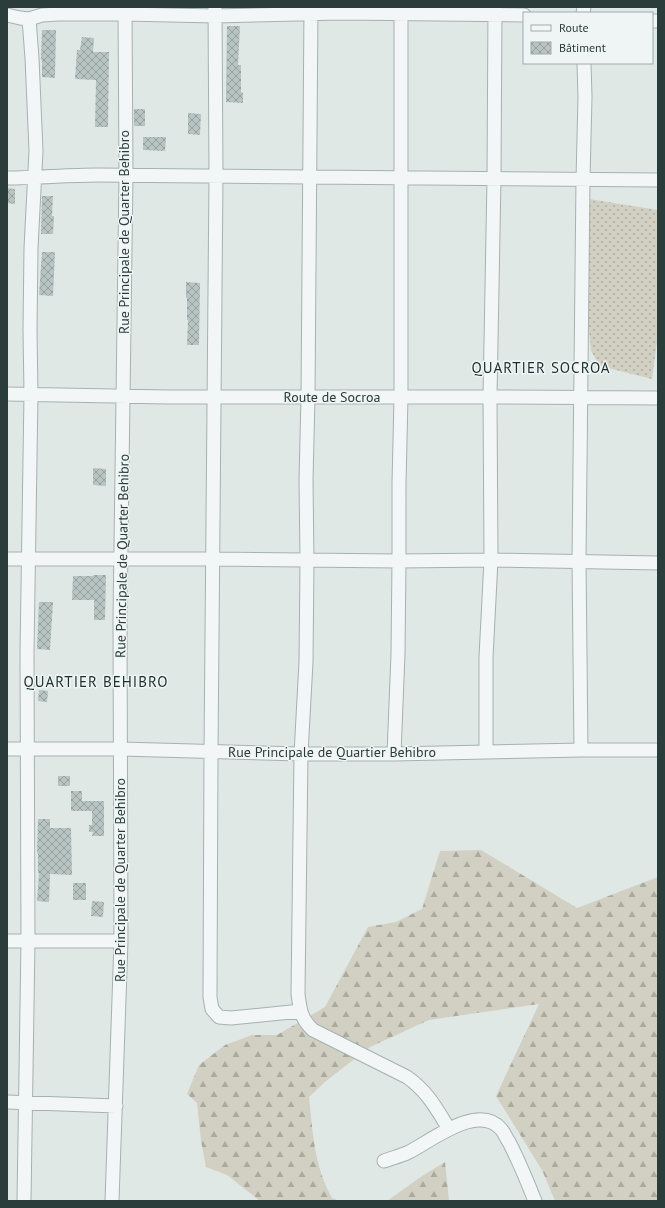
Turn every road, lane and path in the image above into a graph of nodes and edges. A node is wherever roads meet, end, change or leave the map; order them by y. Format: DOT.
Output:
graph roads {
  1 [pos="125,10"];
  2 [pos="311,10"];
  3 [pos="401,10"];
  4 [pos="495,10"];
  5 [pos="215,11"];
  6 [pos="7,15"];
  7 [pos="523,15"];
  8 [pos="28,19"];
  9 [pos="584,64"];
  10 [pos="126,176"];
  11 [pos="216,176"];
  12 [pos="310,177"];
  13 [pos="7,178"];
  14 [pos="34,178"];
  15 [pos="400,178"];
  16 [pos="494,178"];
  17 [pos="583,180"];
  18 [pos="658,180"];
  19 [pos="7,394"];
  20 [pos="31,394"];
  21 [pos="124,396"];
  22 [pos="308,397"];
  23 [pos="490,397"];
  24 [pos="215,398"];
  25 [pos="401,398"];
  26 [pos="658,398"];
  27 [pos="581,399"];
  28 [pos="7,559"];
  29 [pos="27,559"];
  30 [pos="213,559"];
  31 [pos="120,560"];
  32 [pos="491,560"];
  33 [pos="307,561"];
  34 [pos="399,561"];
  35 [pos="579,562"];
  36 [pos="658,563"];
  37 [pos="7,749"];
  38 [pos="27,749"];
  39 [pos="121,749"];
  40 [pos="581,750"];
  41 [pos="658,750"];
  42 [pos="211,752"];
  43 [pos="486,752"];
  44 [pos="301,754"];
  45 [pos="394,754"];
  46 [pos="7,941"];
  47 [pos="28,941"];
  48 [pos="121,941"];
  49 [pos="301,1012"];
  50 [pos="7,1102"];
  51 [pos="24,1103"];
  52 [pos="116,1106"];
  53 [pos="449,1129"];
  54 [pos="384,1161"];
  55 [pos="24,1201"];
  56 [pos="112,1201"];
  57 [pos="535,1201"];
  1 -- 5 [label="street"];
  1 -- 8 [label="street"];
  1 -- 10 [label="street, Rue Principale de Quarter Behibro"];
  2 -- 3 [label="street"];
  2 -- 5 [label="street"];
  2 -- 12 [label="street"];
  3 -- 4 [label="street"];
  3 -- 15 [label="street"];
  4 -- 7 [label="street"];
  4 -- 16 [label="street"];
  5 -- 11 [label="street"];
  6 -- 8 [label="street"];
  8 -- 14 [label="street"];
  9 -- 17 [label="street"];
  10 -- 11 [label="street"];
  10 -- 14 [label="street"];
  10 -- 21 [label="street, Rue Principale de Quarter Behibro"];
  11 -- 12 [label="street"];
  11 -- 24 [label="street"];
  12 -- 15 [label="street"];
  12 -- 22 [label="street"];
  13 -- 14 [label="street"];
  14 -- 20 [label="street"];
  15 -- 16 [label="street"];
  15 -- 25 [label="street"];
  16 -- 17 [label="street"];
  16 -- 23 [label="street"];
  17 -- 18 [label="street"];
  17 -- 27 [label="street"];
  19 -- 20 [label="street, Route de Socroa"];
  20 -- 21 [label="street, Route de Socroa"];
  20 -- 29 [label="street"];
  21 -- 24 [label="street, Route de Socroa"];
  21 -- 31 [label="street, Rue Principale de Quarter Behibro"];
  22 -- 24 [label="street, Route de Socroa"];
  22 -- 25 [label="street, Route de Socroa"];
  22 -- 33 [label="street"];
  23 -- 25 [label="street, Route de Socroa"];
  23 -- 27 [label="street, Route de Socroa"];
  23 -- 32 [label="street"];
  24 -- 30 [label="street"];
  25 -- 34 [label="street"];
  26 -- 27 [label="street, Route de Socroa"];
  27 -- 35 [label="street"];
  28 -- 29 [label="street"];
  29 -- 31 [label="street"];
  29 -- 38 [label="street"];
  30 -- 31 [label="street"];
  30 -- 33 [label="street"];
  30 -- 42 [label="street"];
  31 -- 39 [label="street, Rue Principale de Quarter Behibro"];
  32 -- 34 [label="street"];
  32 -- 35 [label="street"];
  32 -- 43 [label="street"];
  33 -- 34 [label="street"];
  33 -- 44 [label="street"];
  34 -- 45 [label="street"];
  35 -- 36 [label="street"];
  35 -- 40 [label="street"];
  37 -- 38 [label="street, Rue Principale de Quartier Behibro"];
  38 -- 39 [label="street, Rue Principale de Quartier Behibro"];
  38 -- 47 [label="street"];
  39 -- 42 [label="street, Rue Principale de Quartier Behibro"];
  39 -- 48 [label="street, Rue Principale de Quarter Behibro"];
  40 -- 41 [label="street, Rue Principale de Quartier Behibro"];
  40 -- 43 [label="street, Rue Principale de Quartier Behibro"];
  42 -- 44 [label="street, Rue Principale de Quartier Behibro"];
  42 -- 49 [label="street"];
  43 -- 45 [label="street, Rue Principale de Quartier Behibro"];
  44 -- 45 [label="street, Rue Principale de Quartier Behibro"];
  44 -- 49 [label="street"];
  46 -- 47 [label="street"];
  47 -- 48 [label="street"];
  47 -- 51 [label="street"];
  48 -- 52 [label="street, Rue Principale de Quarter Behibro"];
  49 -- 53 [label="street"];
  50 -- 51 [label="street"];
  51 -- 52 [label="street"];
  51 -- 55 [label="street"];
  52 -- 56 [label="street, Rue Principale de Quarter Behibro"];
  53 -- 54 [label="street"];
  53 -- 57 [label="street"];
}
